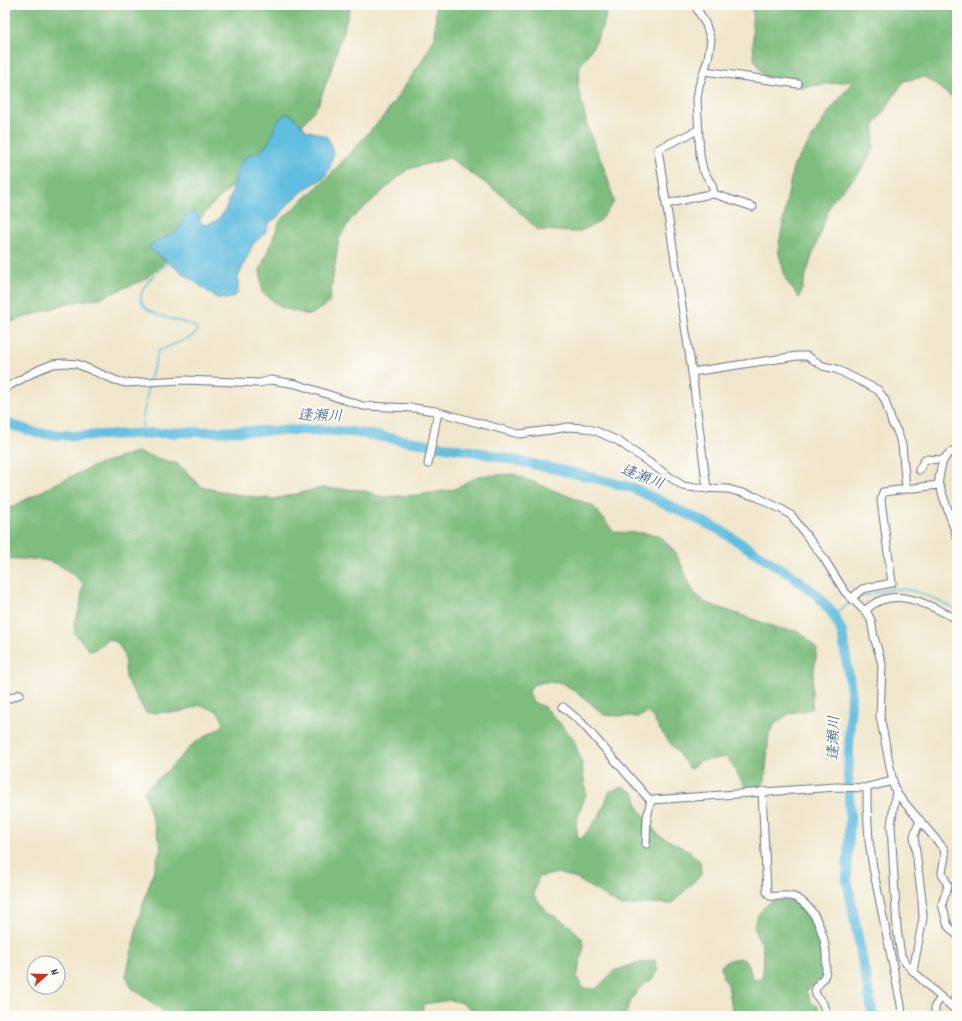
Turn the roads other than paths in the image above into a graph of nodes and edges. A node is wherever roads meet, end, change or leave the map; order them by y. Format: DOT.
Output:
graph roads {
  1 [pos="695,5"];
  2 [pos="704,70"];
  3 [pos="798,84"];
  4 [pos="698,130"];
  5 [pos="714,194"];
  6 [pos="666,204"];
  7 [pos="753,207"];
  8 [pos="692,372"];
  9 [pos="5,388"];
  10 [pos="438,412"];
  11 [pos="957,449"];
  12 [pos="943,460"];
  13 [pos="428,464"];
  14 [pos="919,470"];
  15 [pos="938,485"];
  16 [pos="906,488"];
  17 [pos="707,489"];
  18 [pos="957,537"];
  19 [pos="852,599"];
  20 [pos="865,611"];
  21 [pos="957,619"];
  22 [pos="20,694"];
  23 [pos="5,700"];
  24 [pos="563,707"];
  25 [pos="893,781"];
  26 [pos="865,788"];
  27 [pos="762,791"];
  28 [pos="896,791"];
  29 [pos="651,800"];
  30 [pos="920,820"];
  31 [pos="646,844"];
  32 [pos="957,935"];
  33 [pos="898,938"];
  34 [pos="887,941"];
  35 [pos="913,971"];
  36 [pos="957,993"];
  37 [pos="941,998"];
  38 [pos="955,1009"];
  39 [pos="827,1016"];
  40 [pos="902,1016"];
  41 [pos="935,1016"];
  1 -- 2 [label="street"];
  2 -- 3 [label="street"];
  2 -- 4 [label="street"];
  4 -- 5 [label="street"];
  4 -- 6 [label="street"];
  5 -- 6 [label="street"];
  5 -- 7 [label="street"];
  6 -- 8 [label="street"];
  8 -- 16 [label="street"];
  8 -- 17 [label="street"];
  9 -- 10 [label="street"];
  10 -- 13 [label="street"];
  10 -- 17 [label="street"];
  11 -- 12 [label="street"];
  12 -- 14 [label="street"];
  12 -- 15 [label="street"];
  15 -- 16 [label="street"];
  15 -- 18 [label="street"];
  16 -- 19 [label="street"];
  17 -- 19 [label="street"];
  19 -- 20 [label="street"];
  20 -- 21 [label="street"];
  20 -- 25 [label="street"];
  22 -- 23 [label="street"];
  24 -- 29 [label="street"];
  25 -- 26 [label="street"];
  25 -- 28 [label="street"];
  26 -- 27 [label="street"];
  26 -- 34 [label="street"];
  27 -- 29 [label="street"];
  27 -- 39 [label="street"];
  28 -- 30 [label="street"];
  28 -- 33 [label="street"];
  29 -- 31 [label="street"];
  30 -- 32 [label="street"];
  30 -- 35 [label="street"];
  33 -- 34 [label="street"];
  33 -- 35 [label="street"];
  34 -- 40 [label="street"];
  35 -- 37 [label="street"];
  36 -- 38 [label="street"];
  37 -- 38 [label="street"];
  37 -- 41 [label="street"];
}
